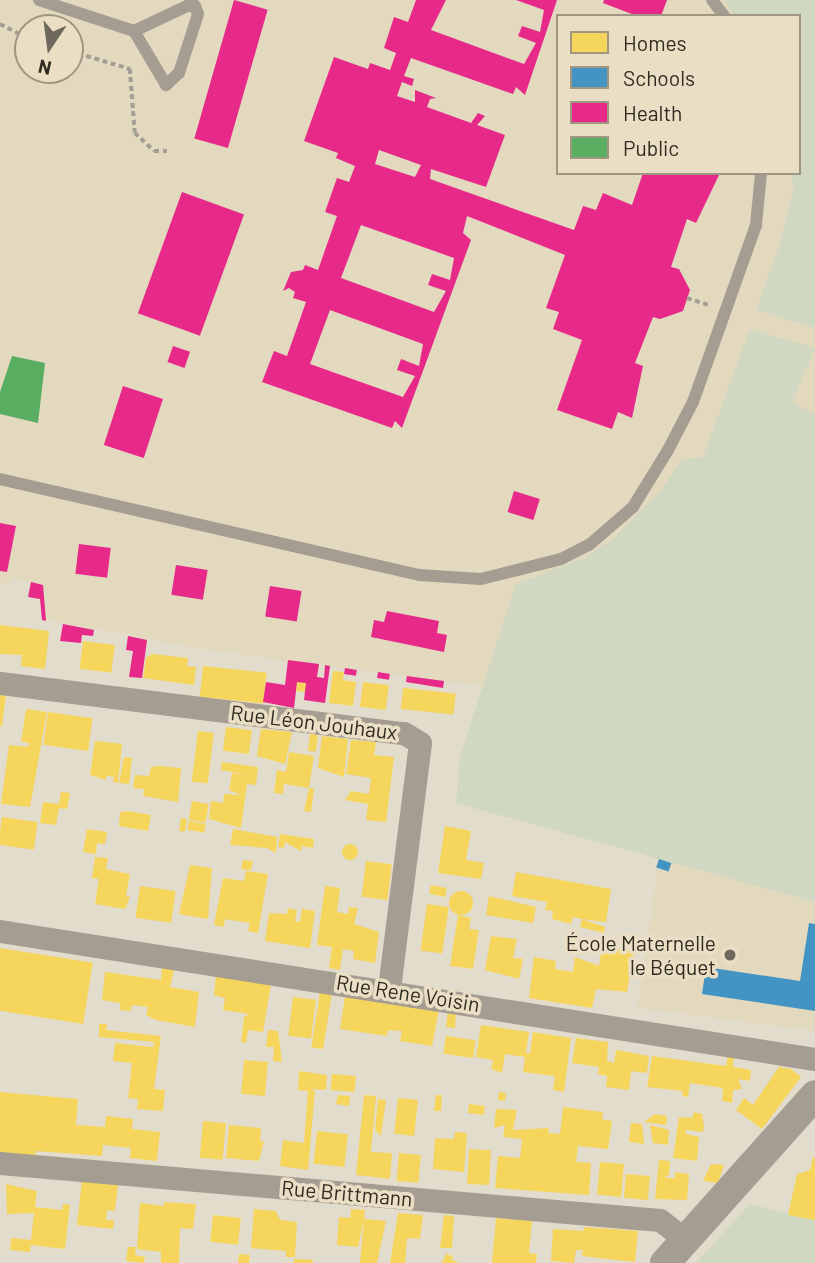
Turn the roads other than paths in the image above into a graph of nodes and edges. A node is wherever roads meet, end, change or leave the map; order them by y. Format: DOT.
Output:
graph roads {
  1 [pos="39,0"];
  2 [pos="134,31"];
  3 [pos="761,175"];
  4 [pos="0,480"];
  5 [pos="0,683"];
  6 [pos="0,931"];
  7 [pos="389,990"];
  8 [pos="815,1059"];
  9 [pos="815,1096"];
  10 [pos="0,1163"];
  11 [pos="686,1240"];
  12 [pos="665,1263"];
  1 -- 2 [label="lane"];
  2 -- 2 [label="lane"];
  3 -- 4 [label="lane"];
  5 -- 7 [label="street, Rue Léon Jouhaux"];
  6 -- 7 [label="street, Rue Rene Voisin"];
  7 -- 8 [label="street, Rue Rene Voisin"];
  9 -- 11 [label="street"];
  10 -- 11 [label="street, Rue Brittmann"];
  11 -- 12 [label="street"];
}
